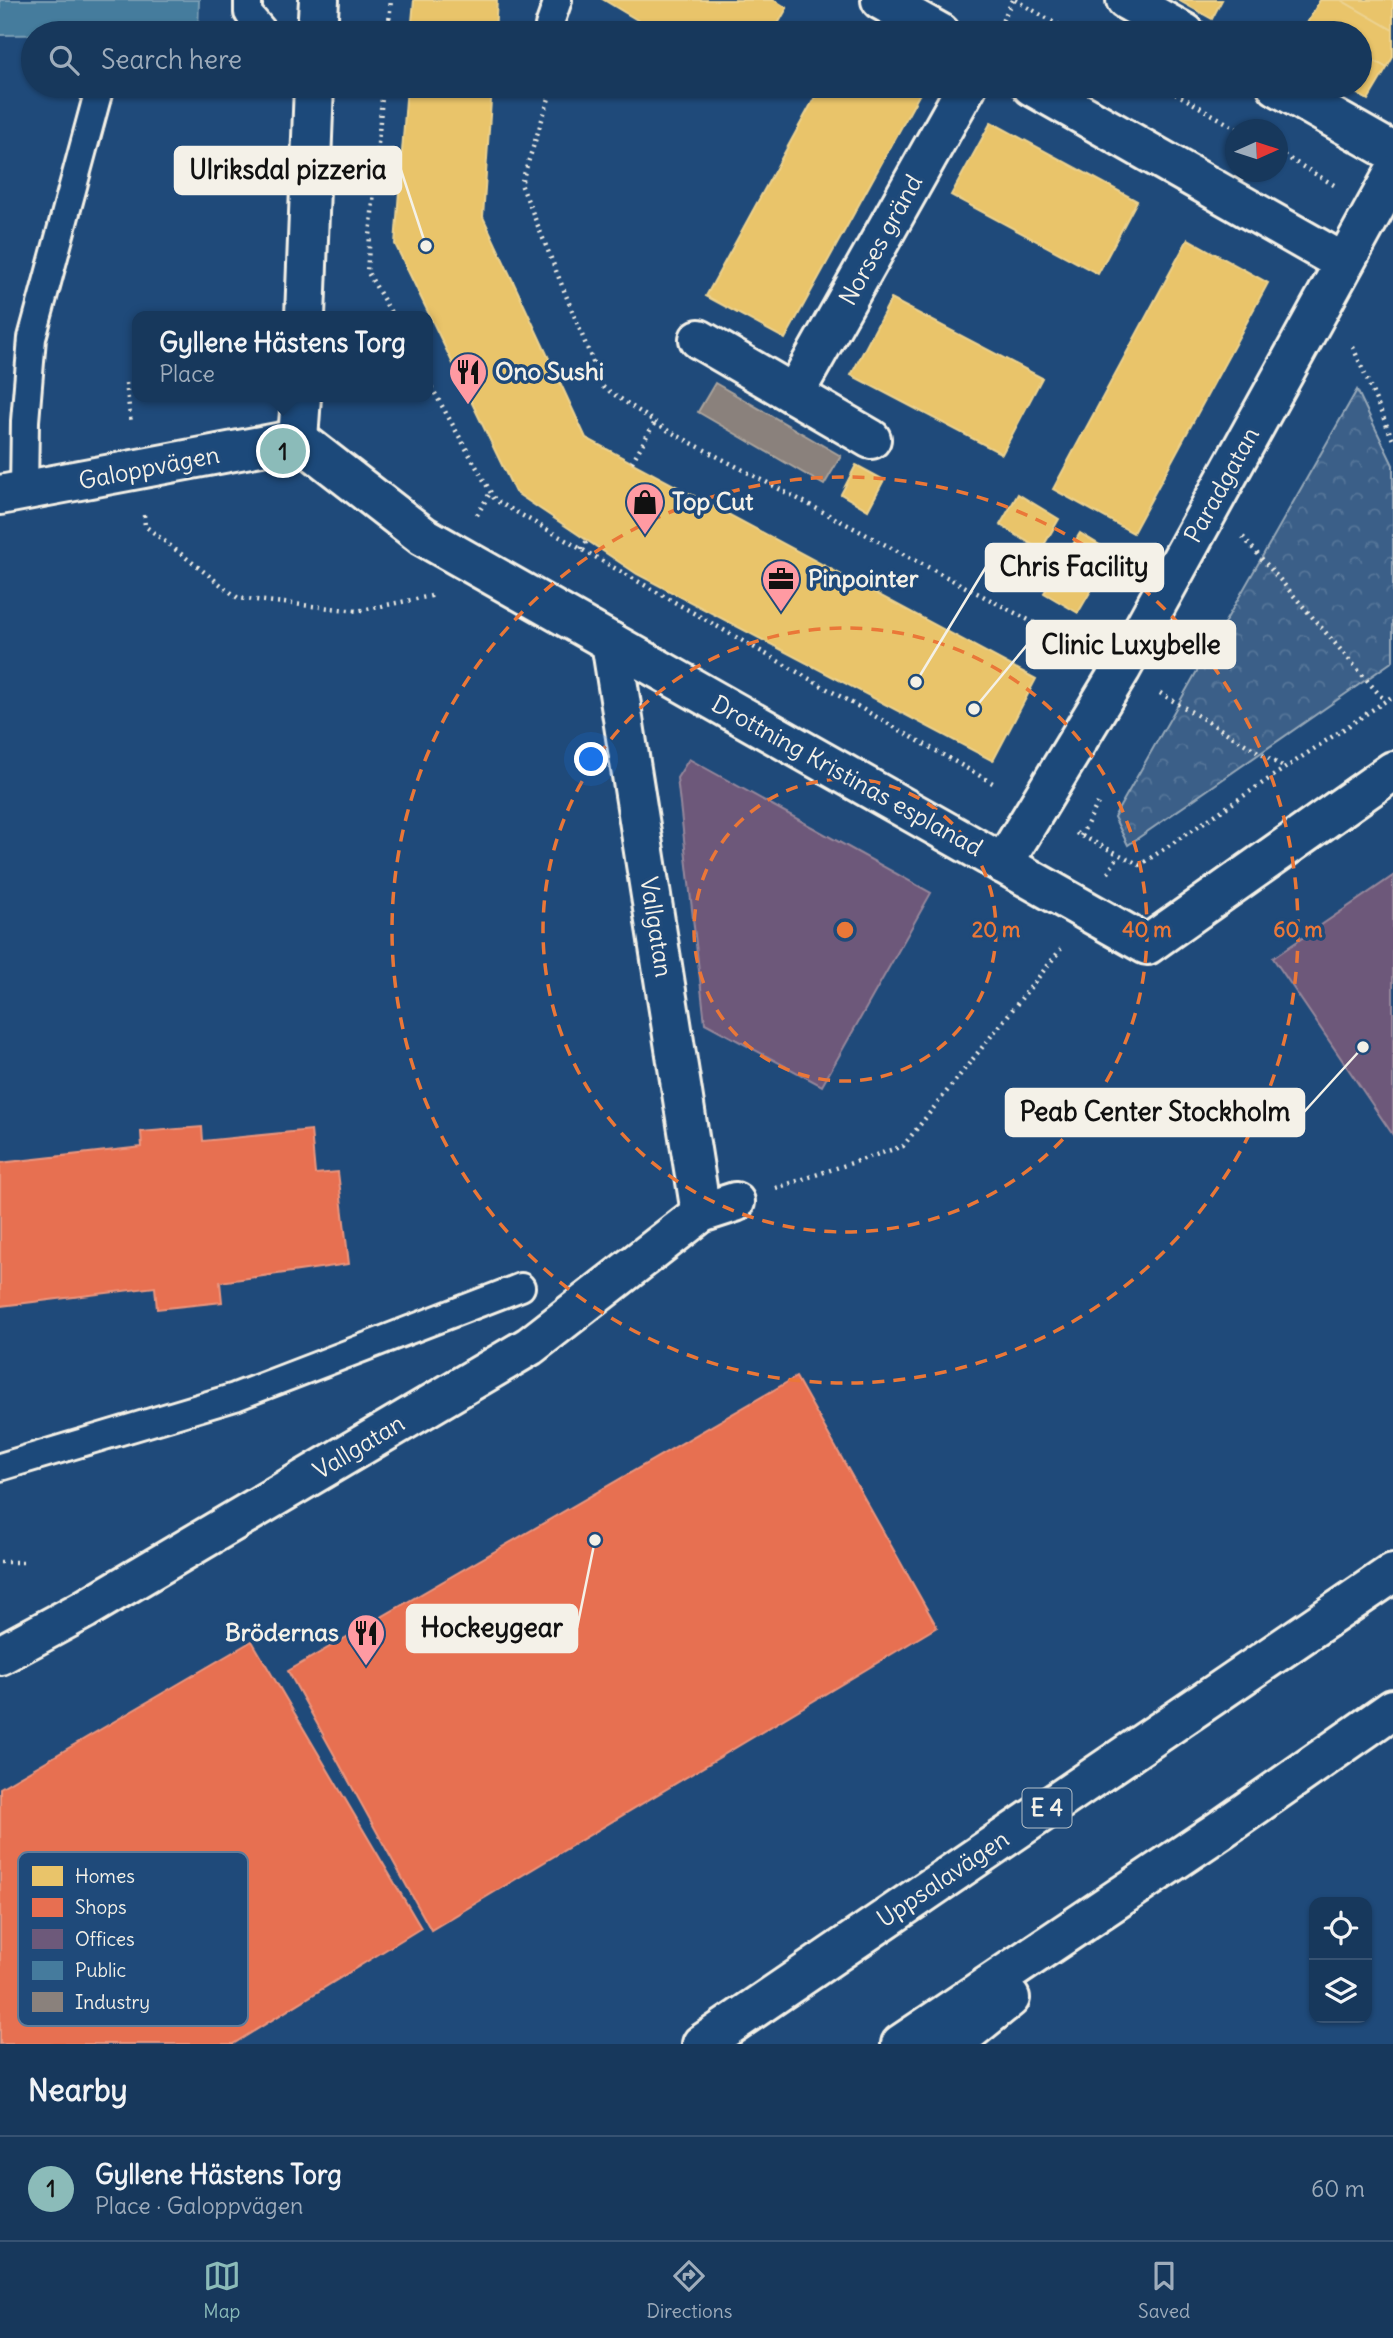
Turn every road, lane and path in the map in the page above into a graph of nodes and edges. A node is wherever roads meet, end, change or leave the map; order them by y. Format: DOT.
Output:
graph roads {
  1 [pos="248,0"];
  2 [pos="319,0"];
  3 [pos="391,0"];
  4 [pos="558,0"];
  5 [pos="881,0"];
  6 [pos="1014,0"];
  7 [pos="1126,0"];
  8 [pos="255,21"];
  9 [pos="318,21"];
  10 [pos="389,21"];
  11 [pos="551,21"];
  12 [pos="919,21"];
  13 [pos="1003,21"];
  14 [pos="1052,21"];
  15 [pos="1164,21"];
  16 [pos="97,98"];
  17 [pos="312,98"];
  18 [pos="382,98"];
  19 [pos="549,98"];
  20 [pos="960,98"];
  21 [pos="1053,98"];
  22 [pos="1184,98"];
  23 [pos="1298,98"];
  24 [pos="1225,122"];
  25 [pos="1393,152"];
  26 [pos="1288,158"];
  27 [pos="1393,175"];
  28 [pos="1384,212"];
  29 [pos="1344,262"];
  30 [pos="305,311"];
  31 [pos="390,311"];
  32 [pos="699,339"];
  33 [pos="1353,347"];
  34 [pos="126,383"];
  35 [pos="433,390"];
  36 [pos="794,394"];
  37 [pos="300,402"];
  38 [pos="655,422"];
  39 [pos="298,439"];
  40 [pos="871,439"];
  41 [pos="1393,440"];
  42 [pos="632,462"];
  43 [pos="138,470"];
  44 [pos="12,493"];
  45 [pos="490,493"];
  46 [pos="1243,537"];
  47 [pos="587,541"];
  48 [pos="581,549"];
  49 [pos="454,553"];
  50 [pos="611,642"];
  51 [pos="1121,669"];
  52 [pos="1156,690"];
  53 [pos="1393,696"];
  54 [pos="1385,701"];
  55 [pos="1285,768"];
  56 [pos="1393,771"];
  57 [pos="1037,809"];
  58 [pos="1118,856"];
  59 [pos="1003,864"];
  60 [pos="1087,911"];
  61 [pos="718,1207"];
  62 [pos="521,1287"];
  63 [pos="0,1467"];
  64 [pos="0,1562"];
  65 [pos="26,1562"];
  66 [pos="1393,1573"];
  67 [pos="0,1655"];
  68 [pos="1393,1709"];
  69 [pos="1220,1830"];
  70 [pos="702,2044"];
  71 [pos="901,2044"];
  72 [pos="953,2044"];
  1 -- 8 [label="lane"];
  2 -- 9 [label="main road"];
  3 -- 10 [label="path"];
  4 -- 11 [label="lane"];
  5 -- 12 [label="main road"];
  6 -- 13 [label="path"];
  6 -- 14 [label="path"];
  7 -- 15 [label="main road"];
  16 -- 44 [label="lane"];
  17 -- 30 [label="main road"];
  18 -- 31 [label="path"];
  19 -- 38 [label="path"];
  20 -- 36 [label="main road, Norses gränd"];
  21 -- 29 [label="main road"];
  22 -- 24 [label="path"];
  23 -- 25 [label="main road"];
  26 -- 28 [label="path"];
  27 -- 28 [label="main road, Paradgatan"];
  28 -- 29 [label="main road, Paradgatan"];
  29 -- 51 [label="main road, Paradgatan"];
  32 -- 36 [label="main road"];
  33 -- 41 [label="path"];
  34 -- 43 [label="path"];
  35 -- 45 [label="path"];
  36 -- 40 [label="main road"];
  37 -- 39 [label="main road"];
  38 -- 42 [label="path"];
  38 -- 51 [label="path"];
  39 -- 43 [label="main road, Galoppvägen"];
  39 -- 49 [label="main road, Drottning Kristinas esplanad"];
  43 -- 44 [label="main road, Galoppvägen"];
  43 -- 49 [label="path"];
  45 -- 48 [label="path"];
  45 -- 49 [label="path"];
  46 -- 54 [label="path"];
  47 -- 48 [label="path"];
  48 -- 57 [label="path"];
  49 -- 50 [label="main road, Drottning Kristinas esplanad"];
  50 -- 59 [label="main road, Drottning Kristinas esplanad"];
  50 -- 61 [label="main road, Vallgatan"];
  51 -- 57 [label="main road, Paradgatan"];
  52 -- 55 [label="path"];
  53 -- 54 [label="path"];
  54 -- 55 [label="path"];
  55 -- 58 [label="path"];
  56 -- 60 [label="main road, Drottning Kristinas esplanad"];
  57 -- 58 [label="path"];
  57 -- 59 [label="main road, Paradgatan"];
  58 -- 60 [label="path"];
  59 -- 60 [label="main road, Drottning Kristinas esplanad"];
  60 -- 61 [label="path"];
  61 -- 67 [label="main road, Vallgatan"];
  62 -- 63 [label="lane"];
  64 -- 65 [label="path"];
  66 -- 70 [label="main road, Uppsalavägen / E 4"];
  68 -- 69 [label="main road"];
  69 -- 71 [label="main road"];
  69 -- 72 [label="main road"];
}
